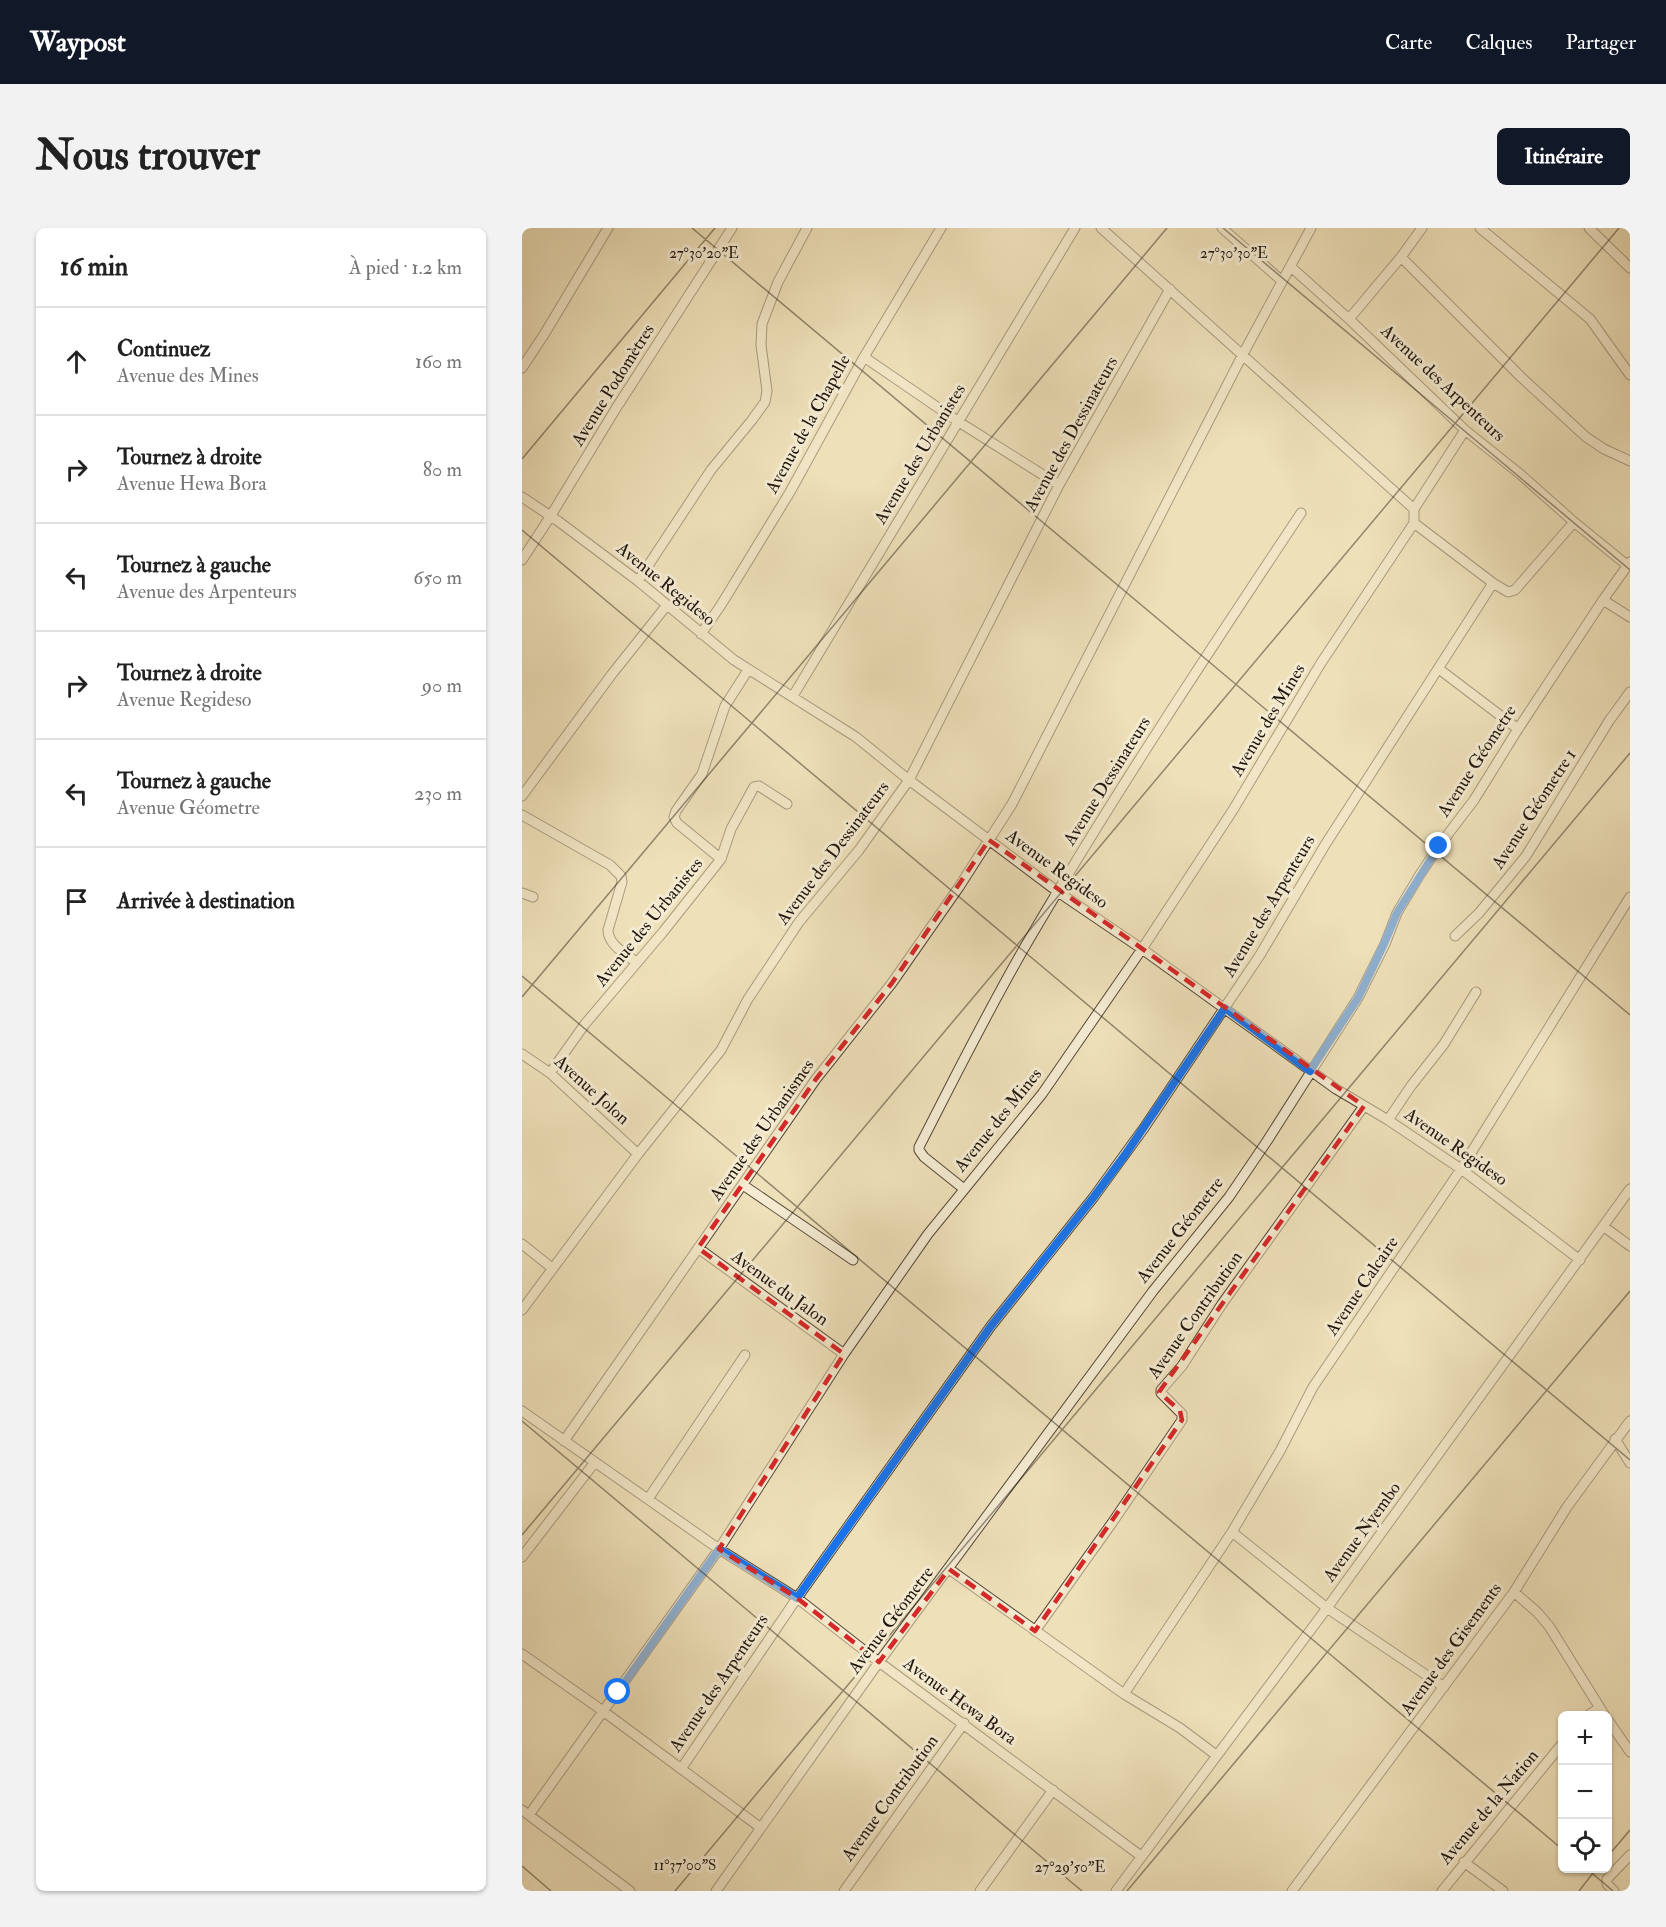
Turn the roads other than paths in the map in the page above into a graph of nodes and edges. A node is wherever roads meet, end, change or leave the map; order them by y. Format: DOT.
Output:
graph roads {
  1 [pos="608,228"];
  2 [pos="732,228"];
  3 [pos="807,228"];
  4 [pos="941,228"];
  5 [pos="1075,228"];
  6 [pos="1101,228"];
  7 [pos="1222,228"];
  8 [pos="1311,228"];
  9 [pos="1422,228"];
  10 [pos="1480,228"];
  11 [pos="1589,228"];
  12 [pos="1401,257"];
  13 [pos="1291,267"];
  14 [pos="1630,268"];
  15 [pos="1282,281"];
  16 [pos="1170,289"];
  17 [pos="1350,319"];
  18 [pos="1243,354"];
  19 [pos="864,357"];
  20 [pos="522,368"];
  21 [pos="1630,375"];
  22 [pos="959,422"];
  23 [pos="1465,430"];
  24 [pos="1630,461"];
  25 [pos="1059,485"];
  26 [pos="522,497"];
  27 [pos="1414,509"];
  28 [pos="1301,513"];
  29 [pos="550,518"];
  30 [pos="1574,522"];
  31 [pos="1414,523"];
  32 [pos="522,560"];
  33 [pos="1629,564"];
  34 [pos="638,581"];
  35 [pos="1493,583"];
  36 [pos="1603,600"];
  37 [pos="667,605"];
  38 [pos="1630,617"];
  39 [pos="701,634"];
  40 [pos="1439,669"];
  41 [pos="748,670"];
  42 [pos="1630,692"];
  43 [pos="792,696"];
  44 [pos="1518,729"];
  45 [pos="909,780"];
  46 [pos="522,796"];
  47 [pos="788,804"];
  48 [pos="522,815"];
  49 [pos="989,840"];
  50 [pos="721,859"];
  51 [pos="522,892"];
  52 [pos="1058,892"];
  53 [pos="534,897"];
  54 [pos="1630,897"];
  55 [pos="1455,936"];
  56 [pos="1142,949"];
  57 [pos="637,963"];
  58 [pos="1476,992"];
  59 [pos="1225,1008"];
  60 [pos="522,1054"];
  61 [pos="1310,1071"];
  62 [pos="550,1073"];
  63 [pos="1364,1106"];
  64 [pos="1388,1120"];
  65 [pos="638,1154"];
  66 [pos="1461,1169"];
  67 [pos="743,1185"];
  68 [pos="964,1189"];
  69 [pos="1630,1190"];
  70 [pos="1603,1226"];
  71 [pos="522,1244"];
  72 [pos="1630,1246"];
  73 [pos="698,1248"];
  74 [pos="853,1260"];
  75 [pos="1580,1260"];
  76 [pos="552,1268"];
  77 [pos="522,1310"];
  78 [pos="843,1354"];
  79 [pos="745,1355"];
  80 [pos="522,1411"];
  81 [pos="1630,1421"];
  82 [pos="1615,1439"];
  83 [pos="564,1441"];
  84 [pos="595,1462"];
  85 [pos="1630,1463"];
  86 [pos="648,1499"];
  87 [pos="1232,1532"];
  88 [pos="719,1549"];
  89 [pos="522,1557"];
  90 [pos="949,1569"];
  91 [pos="1514,1592"];
  92 [pos="797,1598"];
  93 [pos="1327,1608"];
  94 [pos="1035,1630"];
  95 [pos="522,1654"];
  96 [pos="879,1662"];
  97 [pos="1444,1687"];
  98 [pos="1124,1694"];
  99 [pos="603,1711"];
  100 [pos="1601,1711"];
  101 [pos="964,1723"];
  102 [pos="1612,1726"];
  103 [pos="1558,1750"];
  104 [pos="1630,1752"];
  105 [pos="1216,1755"];
  106 [pos="681,1769"];
  107 [pos="1053,1790"];
  108 [pos="526,1813"];
  109 [pos="761,1828"];
  110 [pos="1630,1855"];
  111 [pos="1141,1856"];
  112 [pos="1464,1862"];
  113 [pos="630,1891"];
  114 [pos="716,1891"];
  115 [pos="844,1891"];
  116 [pos="980,1891"];
  117 [pos="1116,1891"];
  118 [pos="1292,1891"];
  119 [pos="1442,1891"];
  120 [pos="1503,1891"];
  121 [pos="1614,1891"];
  1 -- 20 [label="street"];
  2 -- 29 [label="street, Avenue Podomètres"];
  3 -- 34 [label="street"];
  4 -- 19 [label="street, Avenue de la Chapelle"];
  5 -- 22 [label="street, Avenue des Urbanistes"];
  6 -- 16 [label="street"];
  7 -- 15 [label="street"];
  8 -- 13 [label="street"];
  9 -- 12 [label="street"];
  10 -- 21 [label="street"];
  11 -- 14 [label="street"];
  12 -- 17 [label="street"];
  12 -- 24 [label="street"];
  13 -- 15 [label="street"];
  13 -- 17 [label="street, Avenue des Arpenteurs"];
  15 -- 18 [label="street"];
  16 -- 18 [label="street"];
  16 -- 25 [label="street, Avenue des Dessinateurs"];
  17 -- 23 [label="street, Avenue des Arpenteurs"];
  18 -- 27 [label="street"];
  18 -- 49 [label="street"];
  19 -- 22 [label="street"];
  19 -- 39 [label="street, Avenue de la Chapelle"];
  22 -- 25 [label="street"];
  22 -- 43 [label="street, Avenue des Urbanistes"];
  23 -- 27 [label="street"];
  23 -- 30 [label="street, Avenue des Arpenteurs"];
  25 -- 45 [label="street, Avenue des Dessinateurs"];
  26 -- 29 [label="street, Avenue Regideso"];
  27 -- 31 [label="street"];
  28 -- 52 [label="street, Avenue Dessinateurs"];
  29 -- 32 [label="street, Avenue Podomètres"];
  29 -- 34 [label="street, Avenue Regideso"];
  30 -- 33 [label="street, Avenue des Arpenteurs"];
  30 -- 35 [label="street"];
  31 -- 35 [label="street"];
  31 -- 56 [label="street, Avenue des Mines"];
  33 -- 36 [label="street, Avenue Géometre"];
  34 -- 37 [label="street, Avenue Regideso"];
  35 -- 40 [label="street, Avenue des Arpenteurs"];
  36 -- 38 [label="street"];
  36 -- 44 [label="street, Avenue Géometre"];
  37 -- 39 [label="street, Avenue Regideso"];
  37 -- 46 [label="street"];
  39 -- 41 [label="street, Avenue Regideso"];
  40 -- 44 [label="street"];
  40 -- 59 [label="street, Avenue des Arpenteurs"];
  41 -- 43 [label="street, Avenue Regideso"];
  41 -- 50 [label="street, Avenue des Urbanistes"];
  42 -- 55 [label="street, Avenue Géometre 1"];
  43 -- 45 [label="street, Avenue Regideso"];
  44 -- 61 [label="street, Avenue Géometre"];
  45 -- 49 [label="street, Avenue Regideso"];
  45 -- 65 [label="street, Avenue des Dessinateurs"];
  47 -- 50 [label="street"];
  48 -- 57 [label="street"];
  49 -- 52 [label="street, Avenue Regideso"];
  49 -- 67 [label="street, Avenue des Urbanismes"];
  50 -- 57 [label="street, Avenue des Urbanistes"];
  51 -- 53 [label="street"];
  52 -- 56 [label="street, Avenue Regideso"];
  52 -- 68 [label="street, Avenue Dessinateurs"];
  54 -- 66 [label="street, Avenue Calcaire"];
  56 -- 59 [label="street, Avenue Regideso"];
  56 -- 68 [label="street, Avenue des Mines"];
  57 -- 62 [label="street, Avenue des Urbanistes"];
  58 -- 64 [label="street"];
  59 -- 61 [label="street, Avenue Regideso"];
  59 -- 92 [label="street, Avenue des Arpenteurs"];
  60 -- 62 [label="street, Avenue Jolon"];
  61 -- 63 [label="street, Avenue Regideso"];
  61 -- 90 [label="street, Avenue Géometre"];
  62 -- 65 [label="street, Avenue Jolon"];
  63 -- 64 [label="street, Avenue Regideso"];
  63 -- 94 [label="street, Avenue Contribution"];
  64 -- 66 [label="street, Avenue Regideso"];
  65 -- 76 [label="street, Avenue des Dessinateurs"];
  66 -- 75 [label="street, Avenue Regideso"];
  66 -- 87 [label="street, Avenue Calcaire"];
  67 -- 73 [label="street, Avenue des Urbanismes"];
  67 -- 74 [label="street"];
  68 -- 78 [label="street, Avenue des Mines"];
  69 -- 70 [label="street, Avenue Nyembo"];
  70 -- 72 [label="street"];
  70 -- 75 [label="street, Avenue Nyembo"];
  71 -- 76 [label="street"];
  73 -- 78 [label="street, Avenue du Jalon"];
  73 -- 83 [label="street, Avenue des Urbanismes"];
  75 -- 93 [label="street, Avenue Nyembo"];
  76 -- 77 [label="street, Avenue des Dessinateurs"];
  78 -- 88 [label="street, Avenue des Mines"];
  79 -- 86 [label="street"];
  80 -- 83 [label="street, Avenue Hewa Bora"];
  81 -- 82 [label="street, Avenue des Gisements"];
  82 -- 85 [label="street"];
  82 -- 91 [label="street, Avenue des Gisements"];
  83 -- 84 [label="street, Avenue Hewa Bora"];
  84 -- 86 [label="street, Avenue Hewa Bora"];
  84 -- 89 [label="street"];
  86 -- 88 [label="street, Avenue Hewa Bora"];
  87 -- 93 [label="street"];
  87 -- 98 [label="street, Avenue Calcaire"];
  88 -- 92 [label="street, Avenue Hewa Bora"];
  88 -- 99 [label="street, Avenue des Mines"];
  90 -- 94 [label="street"];
  90 -- 96 [label="street, Avenue Géometre"];
  91 -- 97 [label="street, Avenue des Gisements"];
  91 -- 100 [label="street"];
  92 -- 96 [label="street, Avenue Hewa Bora"];
  92 -- 106 [label="street, Avenue des Arpenteurs"];
  93 -- 97 [label="street"];
  93 -- 105 [label="street, Avenue Nyembo"];
  94 -- 98 [label="street"];
  95 -- 99 [label="street"];
  96 -- 101 [label="street, Avenue Hewa Bora"];
  96 -- 109 [label="street, Avenue Géometre"];
  97 -- 118 [label="street, Avenue des Gisements"];
  98 -- 105 [label="street"];
  99 -- 106 [label="street"];
  99 -- 108 [label="street, Avenue des Mines"];
  101 -- 107 [label="street, Avenue Hewa Bora"];
  101 -- 115 [label="street, Avenue Contribution"];
  102 -- 104 [label="street"];
  103 -- 112 [label="street, Avenue de la Nation"];
  105 -- 111 [label="street, Avenue Nyembo"];
  106 -- 109 [label="street"];
  107 -- 111 [label="street, Avenue Hewa Bora"];
  107 -- 116 [label="street"];
  108 -- 113 [label="street"];
  109 -- 114 [label="street, Avenue Géometre"];
  110 -- 121 [label="street"];
  111 -- 117 [label="street, Avenue Nyembo"];
  112 -- 119 [label="street, Avenue de la Nation"];
  112 -- 120 [label="street"];
}
